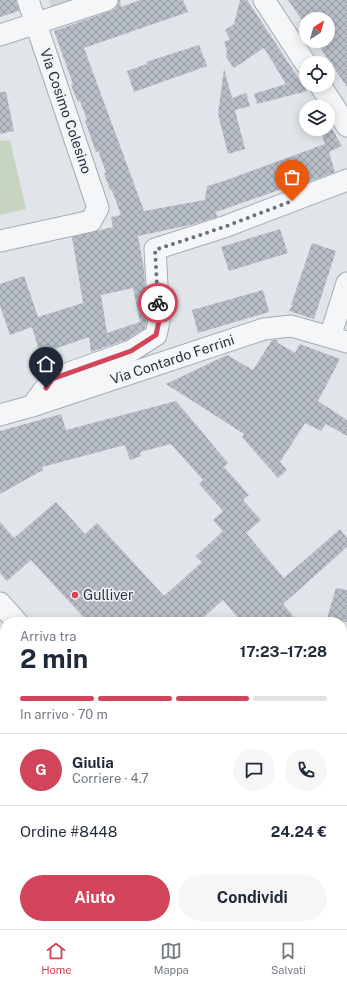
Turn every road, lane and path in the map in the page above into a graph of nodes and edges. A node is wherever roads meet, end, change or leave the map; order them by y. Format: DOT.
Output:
graph roads {
  1 [pos="28,0"];
  2 [pos="107,0"];
  3 [pos="264,0"];
  4 [pos="36,23"];
  5 [pos="0,35"];
  6 [pos="301,56"];
  7 [pos="325,92"];
  8 [pos="347,126"];
  9 [pos="347,180"];
  10 [pos="0,241"];
  11 [pos="347,283"];
  12 [pos="338,340"];
  13 [pos="32,406"];
  14 [pos="0,415"];
  15 [pos="0,603"];
  16 [pos="13,617"];
  1 -- 4 [label="street, Via Cosimo Colesino"];
  2 -- 4 [label="street"];
  3 -- 6 [label="street"];
  4 -- 5 [label="street"];
  4 -- 10 [label="street, Via Cosimo Colesino"];
  7 -- 8 [label="street"];
  9 -- 13 [label="street"];
  11 -- 12 [label="street"];
  12 -- 13 [label="street, Via Contardo Ferrini"];
  13 -- 14 [label="street, Via Contardo Ferrini"];
  15 -- 16 [label="street"];
}
